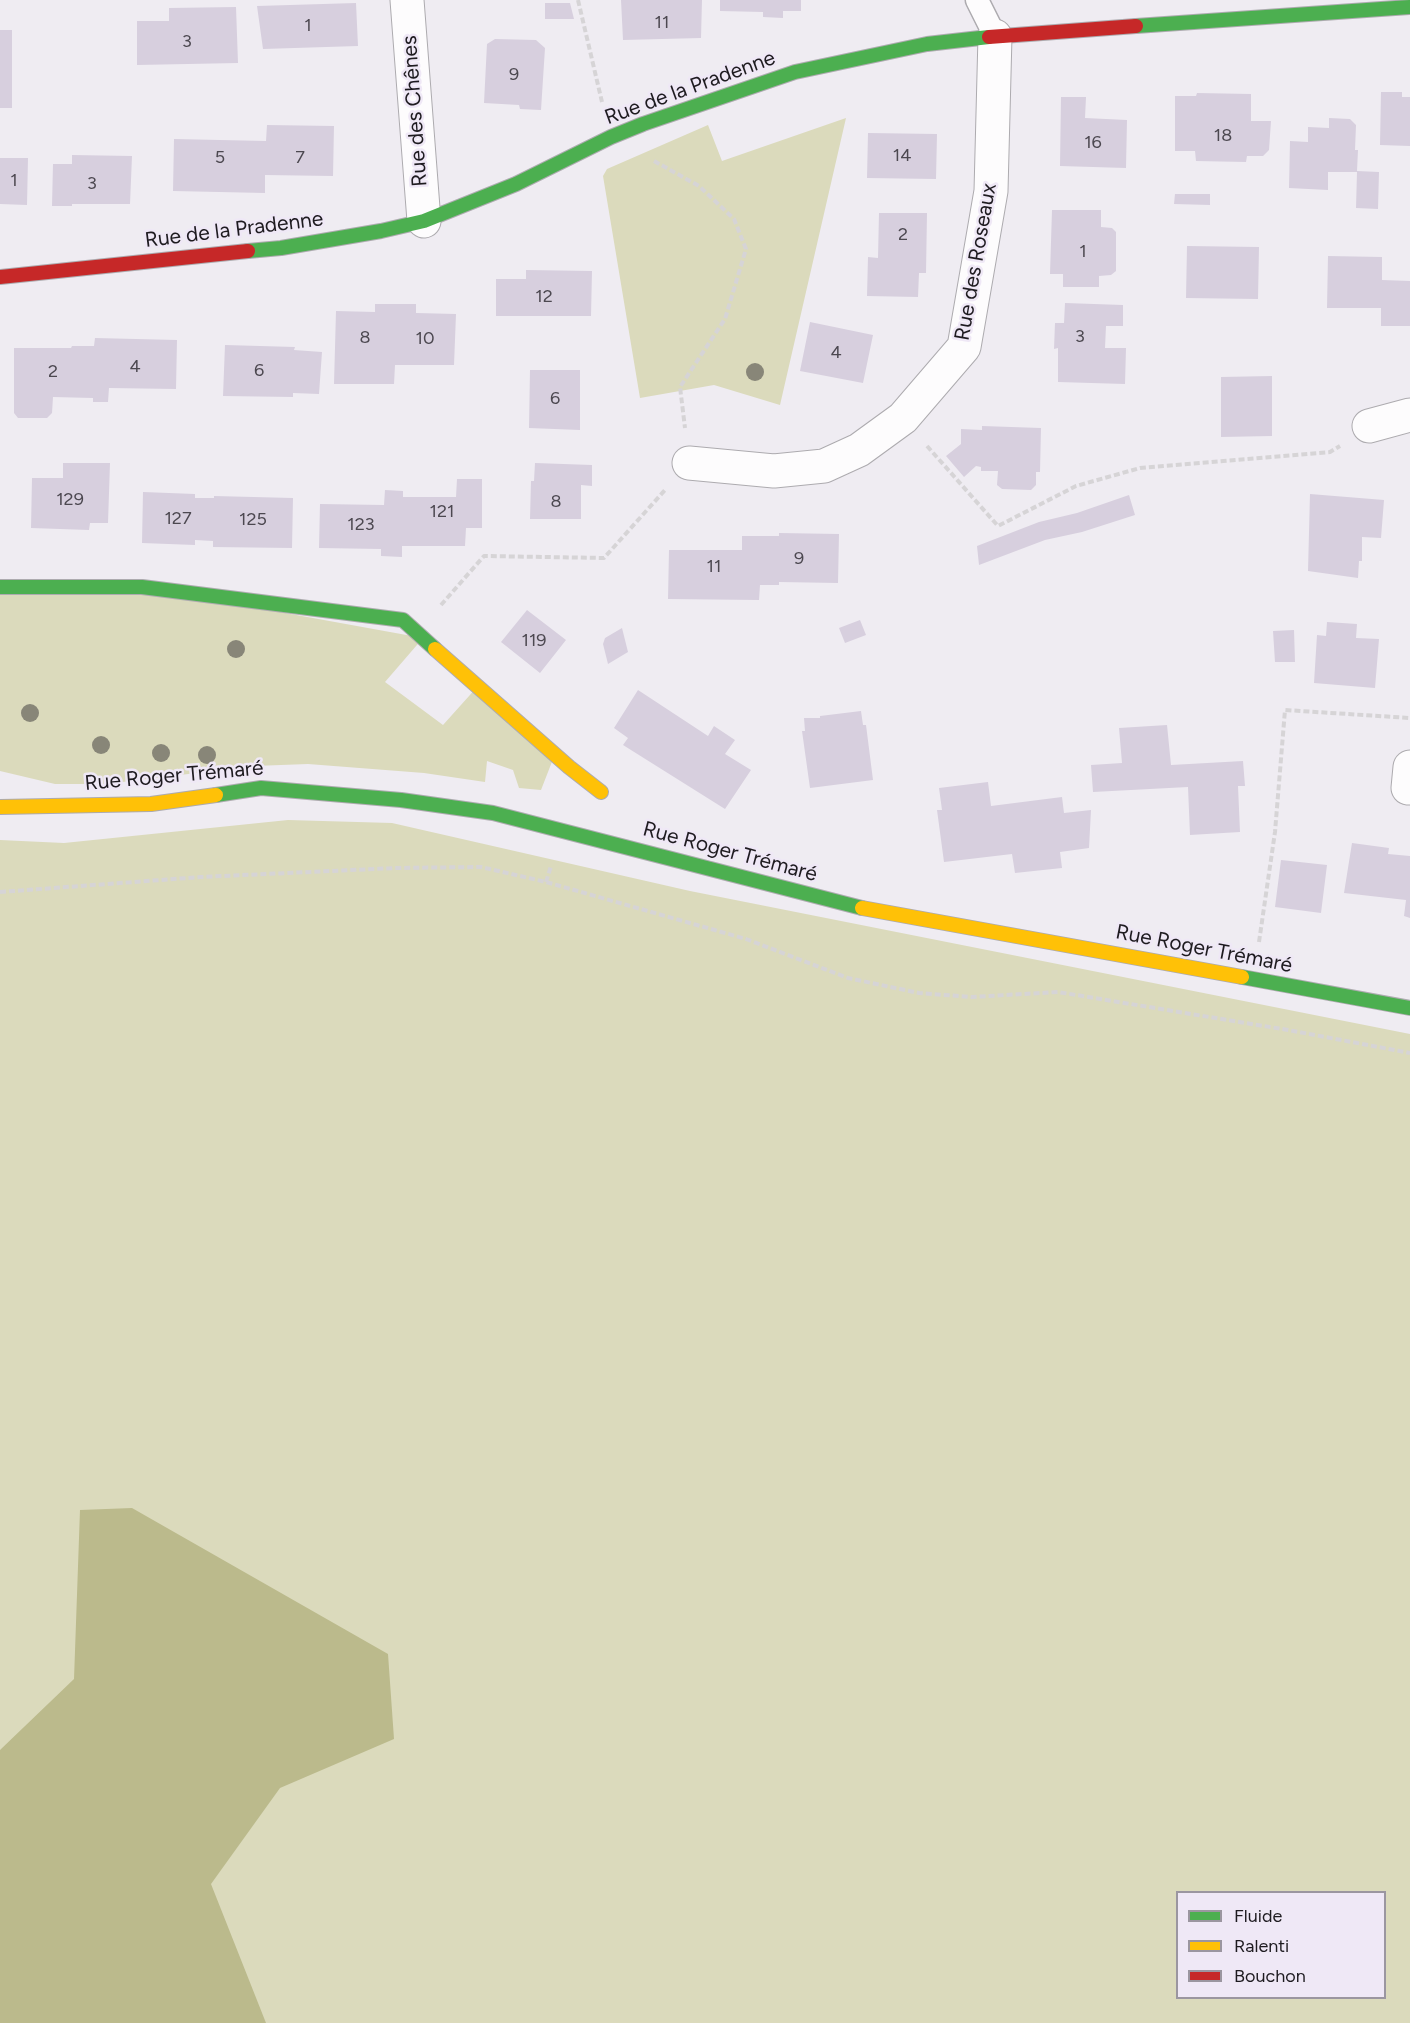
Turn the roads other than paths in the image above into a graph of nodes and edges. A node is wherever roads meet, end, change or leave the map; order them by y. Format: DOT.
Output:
graph roads {
  1 [pos="407,0"];
  2 [pos="977,0"];
  3 [pos="1401,5"];
  4 [pos="995,36"];
  5 [pos="424,221"];
  6 [pos="0,277"];
  7 [pos="1410,415"];
  8 [pos="1369,426"];
  9 [pos="689,463"];
  10 [pos="0,587"];
  11 [pos="9,791"];
  12 [pos="601,792"];
  13 [pos="35,806"];
  14 [pos="0,807"];
  15 [pos="1410,1008"];
  1 -- 5 [label="street, Rue des Chênes"];
  2 -- 4 [label="lane"];
  3 -- 4 [label="street, Rue de la Pradenne"];
  4 -- 5 [label="street, Rue de la Pradenne"];
  4 -- 9 [label="street, Rue des Roseaux"];
  5 -- 6 [label="street, Rue de la Pradenne"];
  7 -- 8 [label="street"];
  10 -- 12 [label="street"];
  11 -- 13 [label="street"];
  13 -- 14 [label="street, Rue Roger Trémaré"];
  13 -- 15 [label="street, Rue Roger Trémaré"];
}
